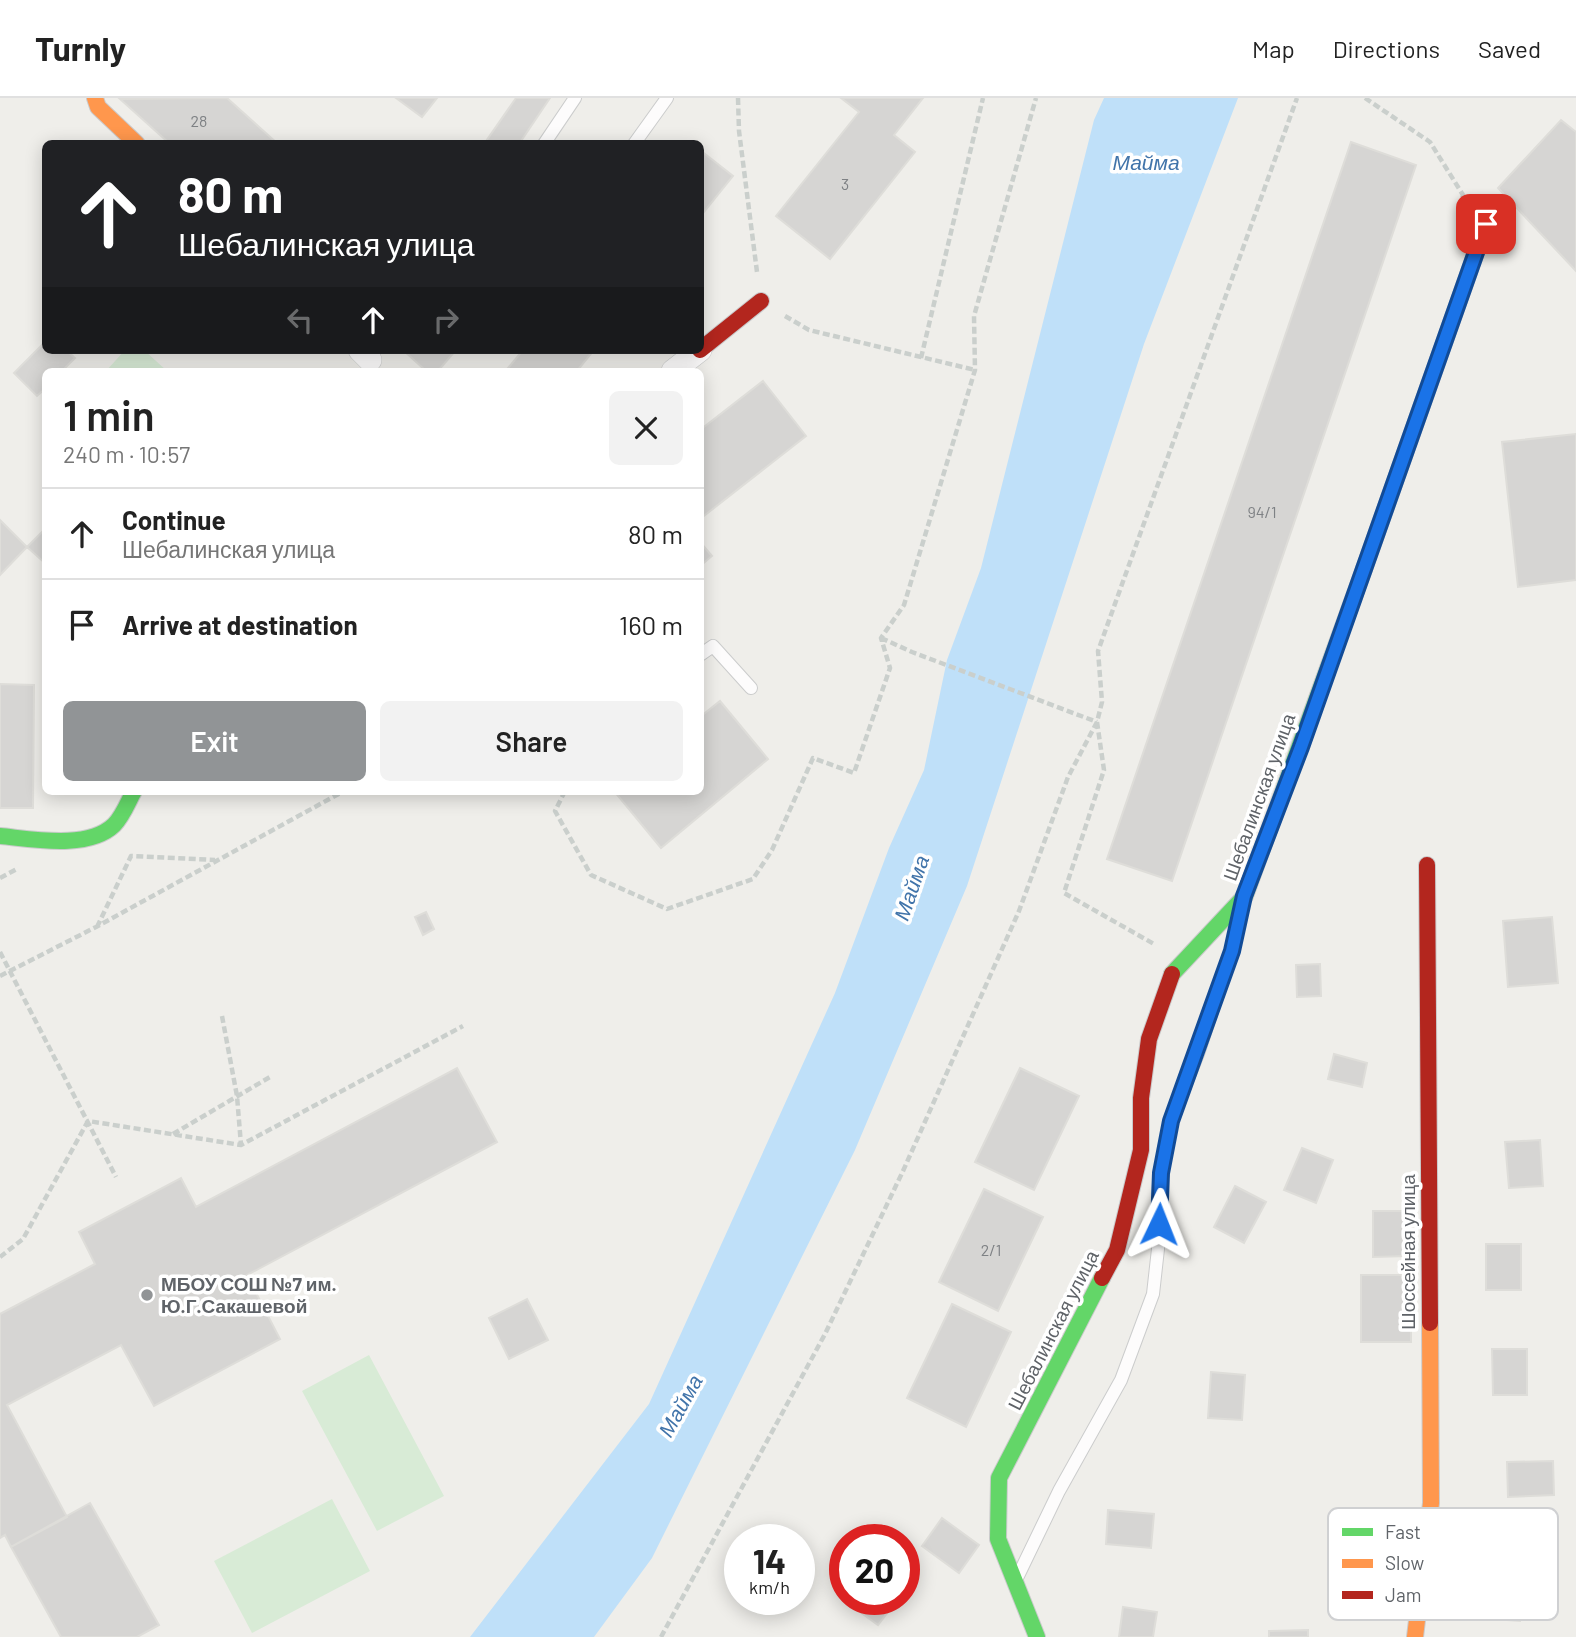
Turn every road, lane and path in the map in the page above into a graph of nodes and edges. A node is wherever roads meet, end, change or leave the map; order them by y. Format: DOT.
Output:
graph roads {
  1 [pos="95,98"];
  2 [pos="575,98"];
  3 [pos="667,98"];
  4 [pos="738,98"];
  5 [pos="983,98"];
  6 [pos="1036,98"];
  7 [pos="1297,98"];
  8 [pos="1365,98"];
  9 [pos="133,140"];
  10 [pos="547,140"];
  11 [pos="637,140"];
  12 [pos="1459,208"];
  13 [pos="1486,224"];
  14 [pos="761,301"];
  15 [pos="704,347"];
  16 [pos="695,354"];
  17 [pos="921,358"];
  18 [pos="677,368"];
  19 [pos="975,370"];
  20 [pos="881,638"];
  21 [pos="704,652"];
  22 [pos="751,688"];
  23 [pos="1097,722"];
  24 [pos="132,795"];
  25 [pos="337,795"];
  26 [pos="563,795"];
  27 [pos="0,836"];
  28 [pos="215,860"];
  29 [pos="1427,865"];
  30 [pos="1244,896"];
  31 [pos="96,928"];
  32 [pos="1157,947"];
  33 [pos="0,952"];
  34 [pos="10,971"];
  35 [pos="0,976"];
  36 [pos="222,1016"];
  37 [pos="463,1026"];
  38 [pos="270,1077"];
  39 [pos="237,1096"];
  40 [pos="88,1121"];
  41 [pos="173,1134"];
  42 [pos="242,1145"];
  43 [pos="116,1177"];
  44 [pos="0,1257"];
  45 [pos="1430,1508"];
  46 [pos="1015,1583"];
  47 [pos="661,1637"];
  48 [pos="1037,1637"];
  1 -- 9 [label="street"];
  2 -- 10 [label="lane"];
  3 -- 11 [label="lane"];
  4 -- 14 [label="path"];
  5 -- 17 [label="path"];
  6 -- 19 [label="path"];
  7 -- 23 [label="path"];
  8 -- 12 [label="path"];
  13 -- 30 [label="street, Шебалинская улица"];
  14 -- 15 [label="street"];
  14 -- 17 [label="path"];
  16 -- 18 [label="street"];
  17 -- 19 [label="path"];
  19 -- 20 [label="path"];
  20 -- 23 [label="path"];
  20 -- 26 [label="path"];
  21 -- 22 [label="lane"];
  23 -- 32 [label="path"];
  23 -- 47 [label="path"];
  24 -- 27 [label="street"];
  25 -- 28 [label="path"];
  28 -- 31 [label="path"];
  28 -- 31 [label="path"];
  29 -- 45 [label="street, Шоссейная улица"];
  30 -- 46 [label="lane"];
  30 -- 46 [label="street, Шебалинская улица"];
  31 -- 34 [label="path"];
  33 -- 34 [label="path"];
  34 -- 35 [label="path"];
  34 -- 40 [label="path"];
  36 -- 39 [label="path"];
  37 -- 42 [label="path"];
  38 -- 39 [label="path"];
  39 -- 41 [label="path"];
  39 -- 42 [label="path"];
  40 -- 41 [label="path"];
  40 -- 43 [label="path"];
  40 -- 44 [label="path"];
  41 -- 42 [label="path"];
  46 -- 48 [label="street, Шебалинская улица"];
}
